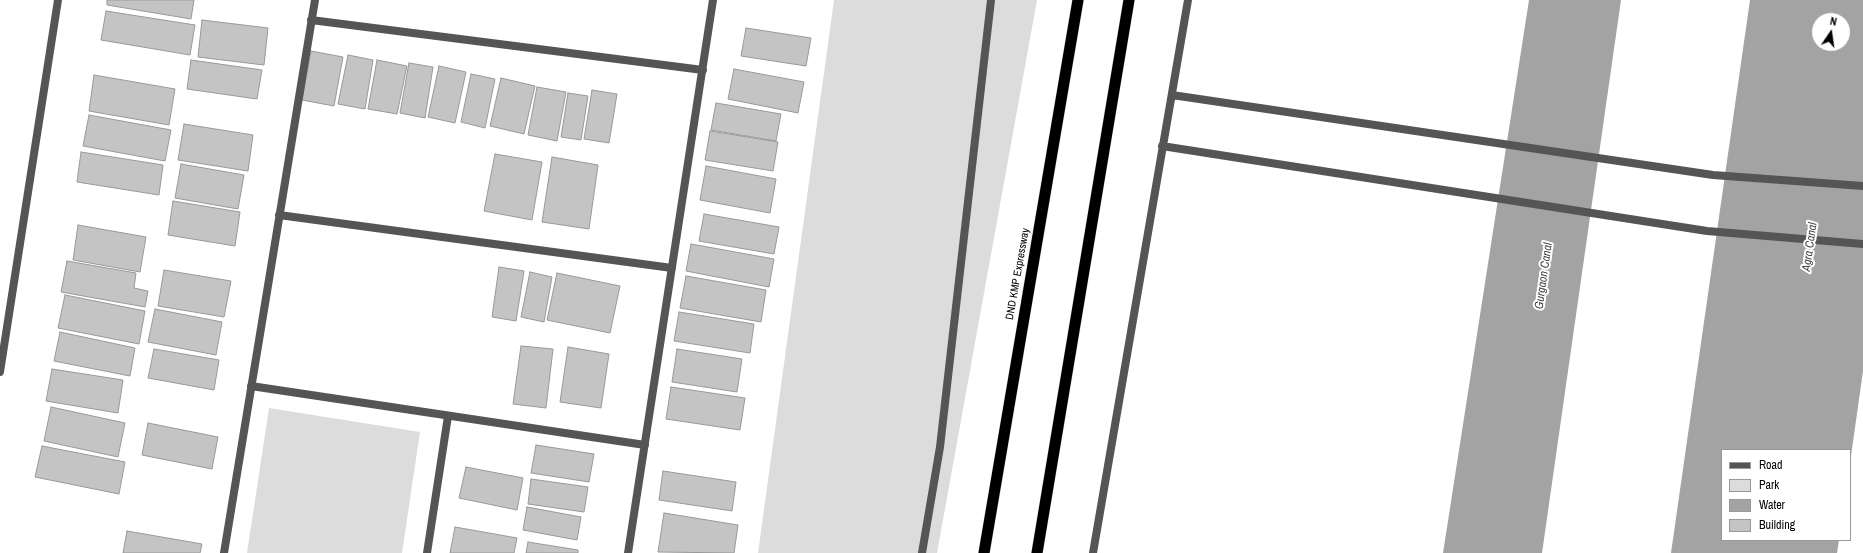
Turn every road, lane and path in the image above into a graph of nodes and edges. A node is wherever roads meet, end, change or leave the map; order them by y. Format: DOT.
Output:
graph roads {
  1 [pos="58,0"];
  2 [pos="315,0"];
  3 [pos="713,0"];
  4 [pos="991,0"];
  5 [pos="1078,0"];
  6 [pos="1129,0"];
  7 [pos="1188,0"];
  8 [pos="311,20"];
  9 [pos="703,70"];
  10 [pos="1172,95"];
  11 [pos="1162,146"];
  12 [pos="1863,186"];
  13 [pos="279,215"];
  14 [pos="1863,244"];
  15 [pos="672,268"];
  16 [pos="2,341"];
  17 [pos="0,372"];
  18 [pos="251,386"];
  19 [pos="448,416"];
  20 [pos="645,445"];
  21 [pos="224,553"];
  22 [pos="427,553"];
  23 [pos="628,553"];
  24 [pos="922,553"];
  25 [pos="984,553"];
  26 [pos="1037,553"];
  27 [pos="1093,553"];
  1 -- 16 [label="street"];
  2 -- 8 [label="street"];
  3 -- 9 [label="street"];
  4 -- 24 [label="street"];
  5 -- 25 [label="highway, DND KMP Expressway"];
  6 -- 26 [label="highway"];
  7 -- 10 [label="street"];
  8 -- 9 [label="street"];
  8 -- 13 [label="street"];
  9 -- 15 [label="street"];
  10 -- 11 [label="street"];
  10 -- 12 [label="street"];
  11 -- 14 [label="street"];
  11 -- 27 [label="street"];
  13 -- 15 [label="street"];
  13 -- 18 [label="street"];
  15 -- 20 [label="street"];
  16 -- 17 [label="street"];
  18 -- 19 [label="street"];
  18 -- 21 [label="street"];
  19 -- 20 [label="street"];
  19 -- 22 [label="street"];
  20 -- 23 [label="street"];
}
